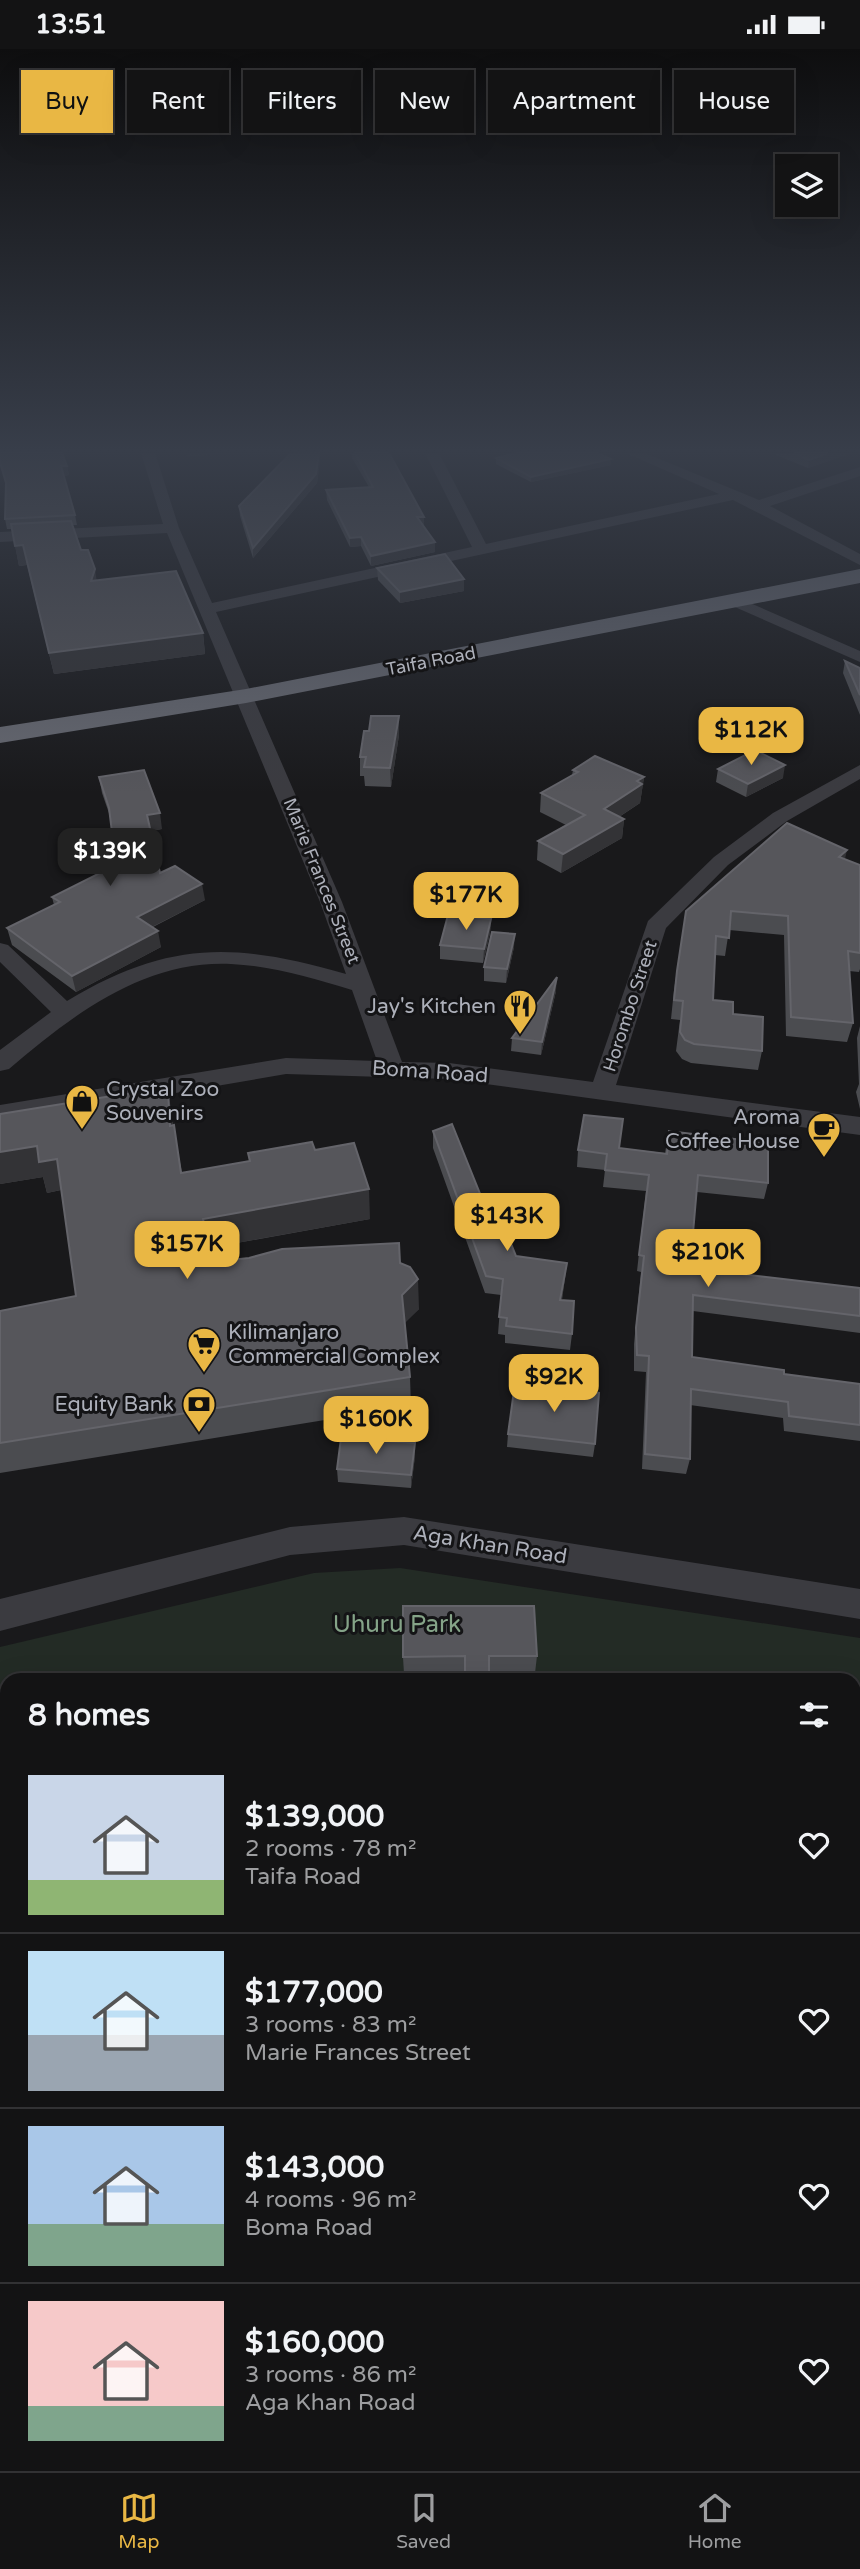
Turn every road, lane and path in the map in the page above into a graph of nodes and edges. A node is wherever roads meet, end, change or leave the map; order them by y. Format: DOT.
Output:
graph roads {
  1 [pos="188,566"];
  2 [pos="403,566"];
  3 [pos="860,576"];
  4 [pos="734,601"];
  5 [pos="206,609"];
  6 [pos="860,657"];
  7 [pos="246,696"];
  8 [pos="0,735"];
  9 [pos="860,771"];
  10 [pos="0,950"];
  11 [pos="364,986"];
  12 [pos="65,1012"];
  13 [pos="0,1063"];
  14 [pos="392,1067"];
  15 [pos="602,1091"];
  16 [pos="0,1114"];
  17 [pos="860,1126"];
  18 [pos="860,1604"];
  19 [pos="0,1615"];
  1 -- 5 [label="street, Marie Frances Street"];
  2 -- 5 [label="street"];
  3 -- 4 [label="highway, Taifa Road"];
  4 -- 6 [label="street"];
  4 -- 7 [label="highway, Taifa Road"];
  5 -- 7 [label="street, Marie Frances Street"];
  7 -- 8 [label="highway, Taifa Road"];
  7 -- 11 [label="street, Marie Frances Street"];
  9 -- 15 [label="street, Horombo Street"];
  10 -- 12 [label="street"];
  11 -- 12 [label="street"];
  11 -- 14 [label="street, Marie Frances Street"];
  12 -- 13 [label="street"];
  14 -- 15 [label="street, Boma Road"];
  14 -- 16 [label="street, Boma Road"];
  15 -- 17 [label="street, Boma Road"];
  18 -- 19 [label="street, Aga Khan Road"];
}
